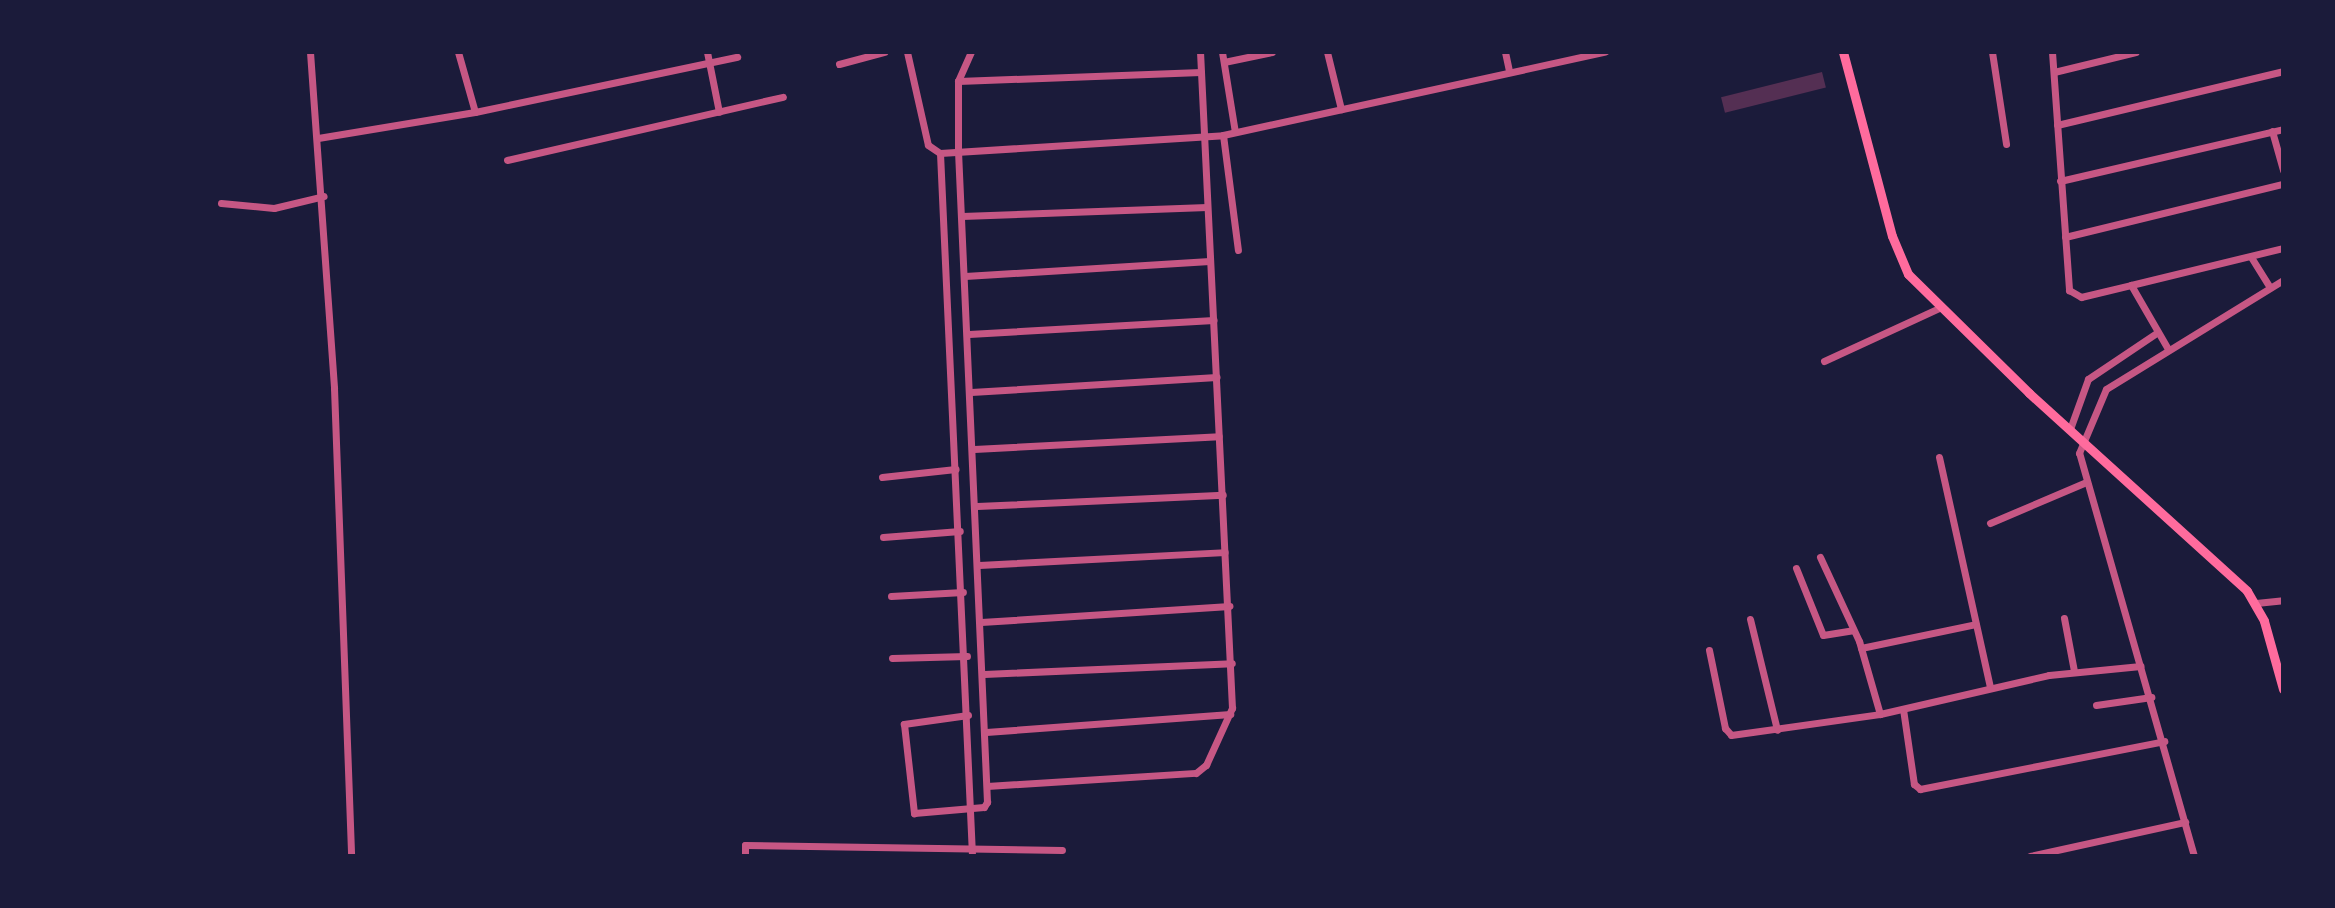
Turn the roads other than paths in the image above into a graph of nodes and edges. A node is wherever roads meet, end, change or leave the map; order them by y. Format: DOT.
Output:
graph roads {
  1 [pos="310,52"];
  2 [pos="458,52"];
  3 [pos="884,52"];
  4 [pos="907,52"];
  5 [pos="971,52"];
  6 [pos="1200,52"];
  7 [pos="1222,52"];
  8 [pos="1272,52"];
  9 [pos="1327,52"];
  10 [pos="1505,52"];
  11 [pos="1605,52"];
  12 [pos="1843,52"];
  13 [pos="1992,52"];
  14 [pos="2052,52"];
  15 [pos="2136,52"];
  16 [pos="708,56"];
  17 [pos="737,57"];
  18 [pos="1224,62"];
  19 [pos="839,64"];
  20 [pos="1509,71"];
  21 [pos="2283,71"];
  22 [pos="1201,72"];
  23 [pos="2054,72"];
  24 [pos="958,81"];
  25 [pos="783,97"];
  26 [pos="1341,109"];
  27 [pos="475,112"];
  28 [pos="719,112"];
  29 [pos="2057,125"];
  30 [pos="2283,129"];
  31 [pos="2272,131"];
  32 [pos="1235,132"];
  33 [pos="1223,135"];
  34 [pos="1204,137"];
  35 [pos="318,138"];
  36 [pos="2006,144"];
  37 [pos="958,151"];
  38 [pos="940,153"];
  39 [pos="507,160"];
  40 [pos="2283,170"];
  41 [pos="2060,181"];
  42 [pos="2283,184"];
  43 [pos="324,196"];
  44 [pos="221,203"];
  45 [pos="1207,207"];
  46 [pos="962,216"];
  47 [pos="2065,237"];
  48 [pos="2283,248"];
  49 [pos="1238,250"];
  50 [pos="2251,257"];
  51 [pos="1210,261"];
  52 [pos="965,276"];
  53 [pos="2283,280"];
  54 [pos="2131,285"];
  55 [pos="2270,288"];
  56 [pos="1939,308"];
  57 [pos="1214,320"];
  58 [pos="2158,332"];
  59 [pos="969,334"];
  60 [pos="2138,344"];
  61 [pos="2168,349"];
  62 [pos="1824,361"];
  63 [pos="2147,361"];
  64 [pos="1217,377"];
  65 [pos="2088,379"];
  66 [pos="2106,389"];
  67 [pos="971,392"];
  68 [pos="2070,429"];
  69 [pos="1219,436"];
  70 [pos="2082,440"];
  71 [pos="974,449"];
  72 [pos="1939,457"];
  73 [pos="956,469"];
  74 [pos="882,477"];
  75 [pos="2086,482"];
  76 [pos="1223,495"];
  77 [pos="977,506"];
  78 [pos="1990,523"];
  79 [pos="960,531"];
  80 [pos="883,537"];
  81 [pos="1225,552"];
  82 [pos="1820,557"];
  83 [pos="979,565"];
  84 [pos="1796,568"];
  85 [pos="963,592"];
  86 [pos="891,596"];
  87 [pos="2283,600"];
  88 [pos="2256,603"];
  89 [pos="1229,606"];
  90 [pos="2064,618"];
  91 [pos="1750,619"];
  92 [pos="981,622"];
  93 [pos="1976,624"];
  94 [pos="1853,630"];
  95 [pos="1861,648"];
  96 [pos="1709,650"];
  97 [pos="967,656"];
  98 [pos="892,658"];
  99 [pos="1232,663"];
  100 [pos="2141,666"];
  101 [pos="2074,671"];
  102 [pos="984,674"];
  103 [pos="1990,687"];
  104 [pos="2283,689"];
  105 [pos="2151,697"];
  106 [pos="2096,705"];
  107 [pos="1903,709"];
  108 [pos="1230,714"];
  109 [pos="1880,714"];
  110 [pos="968,715"];
  111 [pos="1777,730"];
  112 [pos="986,732"];
  113 [pos="2164,741"];
  114 [pos="987,786"];
  115 [pos="967,810"];
  116 [pos="2185,822"];
  117 [pos="1062,850"];
  118 [pos="972,854"];
  119 [pos="351,856"];
  120 [pos="745,856"];
  121 [pos="2030,856"];
  122 [pos="2194,856"];
  1 -- 35 [label="street"];
  2 -- 27 [label="street"];
  3 -- 19 [label="street"];
  4 -- 38 [label="street"];
  5 -- 24 [label="street"];
  6 -- 22 [label="street"];
  7 -- 18 [label="street"];
  8 -- 18 [label="street"];
  9 -- 26 [label="street"];
  10 -- 20 [label="street"];
  11 -- 20 [label="street"];
  12 -- 56 [label="main road"];
  13 -- 36 [label="street"];
  14 -- 23 [label="street"];
  15 -- 23 [label="street"];
  16 -- 17 [label="street"];
  16 -- 27 [label="street"];
  16 -- 28 [label="street"];
  18 -- 32 [label="street"];
  20 -- 26 [label="street"];
  21 -- 29 [label="street"];
  22 -- 24 [label="street"];
  22 -- 34 [label="street"];
  23 -- 29 [label="street"];
  24 -- 37 [label="street"];
  25 -- 28 [label="street"];
  26 -- 32 [label="street"];
  27 -- 35 [label="street"];
  28 -- 39 [label="street"];
  29 -- 41 [label="street"];
  30 -- 31 [label="street"];
  31 -- 40 [label="street"];
  31 -- 41 [label="street"];
  32 -- 33 [label="street"];
  33 -- 34 [label="street"];
  33 -- 49 [label="street"];
  34 -- 37 [label="street"];
  34 -- 45 [label="street"];
  35 -- 43 [label="street"];
  37 -- 38 [label="street"];
  37 -- 46 [label="street"];
  38 -- 73 [label="street"];
  41 -- 47 [label="street"];
  42 -- 47 [label="street"];
  43 -- 44 [label="street"];
  43 -- 119 [label="street"];
  45 -- 46 [label="street"];
  45 -- 51 [label="street"];
  46 -- 52 [label="street"];
  47 -- 54 [label="street"];
  48 -- 50 [label="street"];
  50 -- 54 [label="street"];
  50 -- 55 [label="street"];
  51 -- 52 [label="street"];
  51 -- 57 [label="street"];
  52 -- 59 [label="street"];
  53 -- 55 [label="street"];
  54 -- 58 [label="street"];
  55 -- 61 [label="street"];
  56 -- 62 [label="street"];
  56 -- 68 [label="main road"];
  57 -- 59 [label="street"];
  57 -- 64 [label="street"];
  58 -- 60 [label="street"];
  58 -- 61 [label="street"];
  59 -- 67 [label="street"];
  60 -- 63 [label="street"];
  60 -- 65 [label="street"];
  61 -- 63 [label="street"];
  63 -- 66 [label="street"];
  64 -- 67 [label="street"];
  64 -- 69 [label="street"];
  65 -- 66 [label="street"];
  65 -- 68 [label="street"];
  66 -- 70 [label="street"];
  67 -- 71 [label="street"];
  68 -- 70 [label="main road"];
  69 -- 71 [label="street"];
  69 -- 76 [label="street"];
  70 -- 75 [label="street"];
  70 -- 88 [label="main road"];
  71 -- 77 [label="street"];
  72 -- 93 [label="street"];
  73 -- 74 [label="street"];
  73 -- 79 [label="street"];
  75 -- 78 [label="street"];
  75 -- 100 [label="street"];
  76 -- 77 [label="street"];
  76 -- 81 [label="street"];
  77 -- 83 [label="street"];
  79 -- 80 [label="street"];
  79 -- 85 [label="street"];
  81 -- 83 [label="street"];
  81 -- 89 [label="street"];
  82 -- 94 [label="street"];
  83 -- 92 [label="street"];
  84 -- 94 [label="street"];
  85 -- 86 [label="street"];
  85 -- 97 [label="street"];
  87 -- 88 [label="street"];
  88 -- 104 [label="main road"];
  89 -- 92 [label="street"];
  89 -- 99 [label="street"];
  90 -- 101 [label="street"];
  91 -- 111 [label="street"];
  92 -- 102 [label="street"];
  93 -- 95 [label="street"];
  93 -- 103 [label="street"];
  94 -- 95 [label="street"];
  95 -- 109 [label="street"];
  96 -- 111 [label="street"];
  97 -- 98 [label="street"];
  97 -- 110 [label="street"];
  99 -- 102 [label="street"];
  99 -- 108 [label="street"];
  100 -- 101 [label="street"];
  100 -- 105 [label="street"];
  101 -- 103 [label="street"];
  102 -- 112 [label="street"];
  103 -- 107 [label="street"];
  105 -- 106 [label="street"];
  105 -- 113 [label="street"];
  107 -- 109 [label="street"];
  107 -- 113 [label="street"];
  108 -- 112 [label="street"];
  108 -- 114 [label="street"];
  109 -- 111 [label="street"];
  110 -- 115 [label="street"];
  110 -- 115 [label="street"];
  112 -- 114 [label="street"];
  113 -- 116 [label="street"];
  114 -- 115 [label="street"];
  115 -- 118 [label="street"];
  116 -- 121 [label="street"];
  116 -- 122 [label="street"];
  117 -- 118 [label="street"];
  118 -- 120 [label="street"];
}
